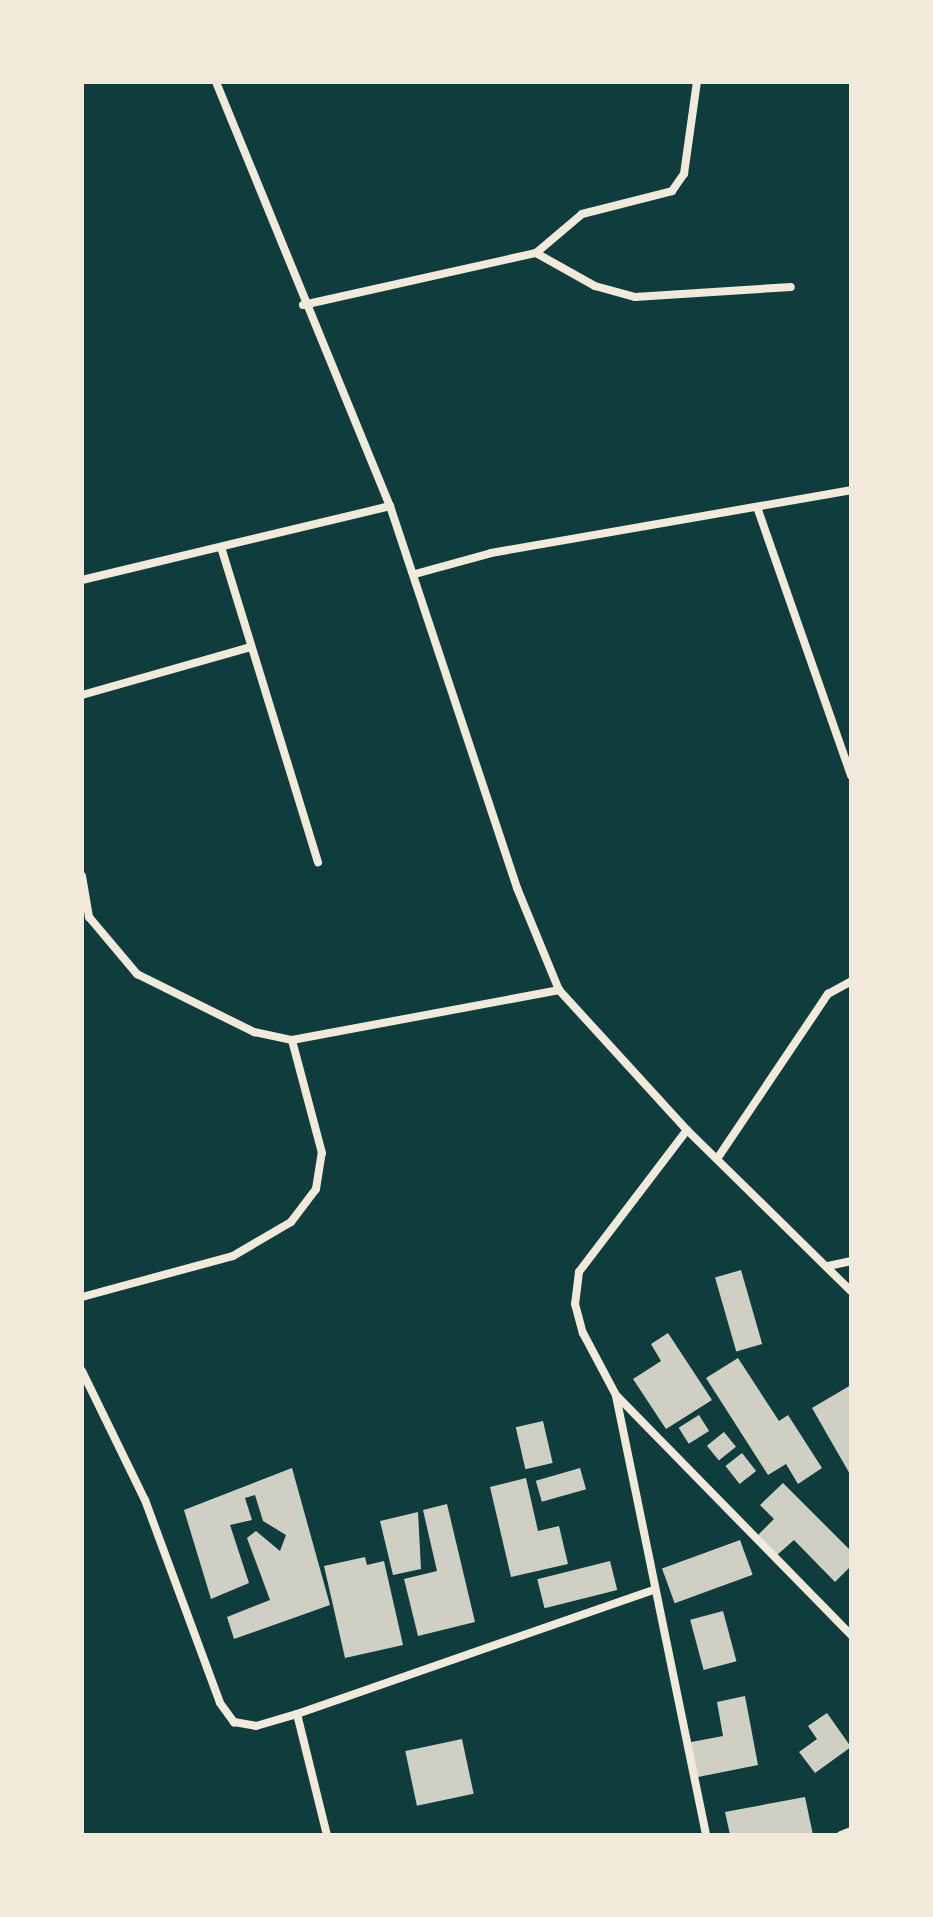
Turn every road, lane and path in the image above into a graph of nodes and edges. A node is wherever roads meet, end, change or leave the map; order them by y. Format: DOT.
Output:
graph roads {
  1 [pos="216,82"];
  2 [pos="697,82"];
  3 [pos="536,253"];
  4 [pos="791,287"];
  5 [pos="303,305"];
  6 [pos="851,490"];
  7 [pos="390,506"];
  8 [pos="757,507"];
  9 [pos="221,547"];
  10 [pos="415,574"];
  11 [pos="82,580"];
  12 [pos="250,647"];
  13 [pos="82,695"];
  14 [pos="851,776"];
  15 [pos="318,862"];
  16 [pos="82,876"];
  17 [pos="851,981"];
  18 [pos="559,990"];
  19 [pos="292,1040"];
  20 [pos="687,1130"];
  21 [pos="717,1159"];
  22 [pos="851,1261"];
  23 [pos="828,1266"];
  24 [pos="851,1291"];
  25 [pos="82,1297"];
  26 [pos="82,1371"];
  27 [pos="616,1395"];
  28 [pos="651,1591"];
  29 [pos="851,1635"];
  30 [pos="297,1714"];
  31 [pos="851,1831"];
  32 [pos="327,1835"];
  33 [pos="706,1835"];
  34 [pos="841,1835"];
  1 -- 5 [label="street"];
  2 -- 3 [label="street"];
  3 -- 4 [label="street"];
  3 -- 5 [label="street"];
  5 -- 7 [label="street"];
  6 -- 8 [label="street"];
  7 -- 9 [label="street"];
  7 -- 10 [label="street"];
  8 -- 10 [label="street"];
  8 -- 14 [label="street"];
  9 -- 11 [label="street"];
  9 -- 12 [label="street"];
  10 -- 18 [label="street"];
  12 -- 13 [label="street"];
  12 -- 15 [label="street"];
  16 -- 19 [label="street"];
  17 -- 21 [label="street"];
  18 -- 19 [label="street"];
  18 -- 20 [label="street"];
  19 -- 25 [label="street"];
  20 -- 21 [label="street"];
  20 -- 27 [label="street"];
  21 -- 23 [label="street"];
  22 -- 23 [label="street"];
  23 -- 24 [label="street"];
  26 -- 30 [label="street"];
  27 -- 28 [label="street"];
  27 -- 29 [label="street"];
  28 -- 30 [label="street"];
  28 -- 33 [label="street"];
  30 -- 32 [label="street"];
  31 -- 34 [label="street"];
}
